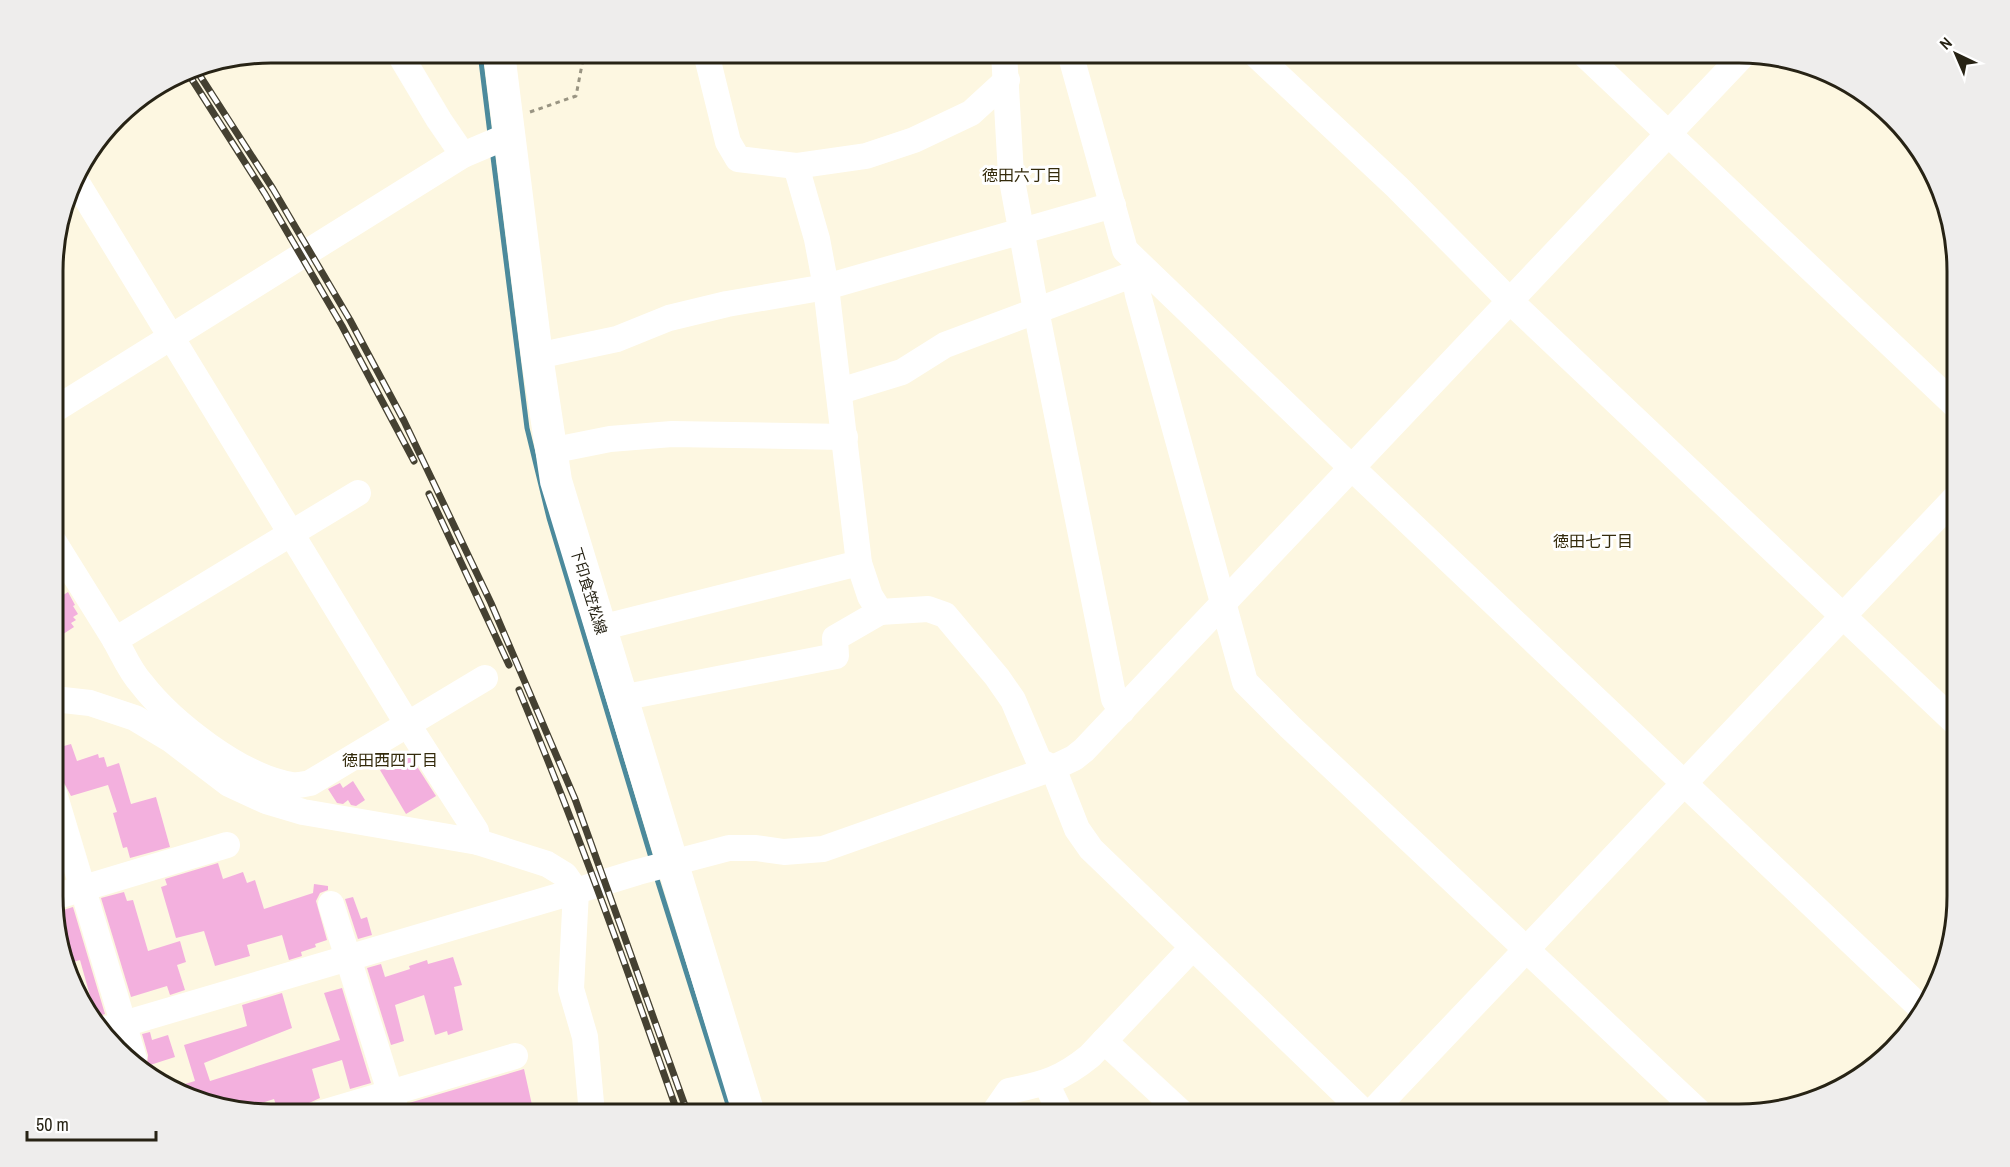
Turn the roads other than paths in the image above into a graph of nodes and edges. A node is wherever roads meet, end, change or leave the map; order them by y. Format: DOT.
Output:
graph roads {
  1 [pos="405,63"];
  2 [pos="500,63"];
  3 [pos="709,63"];
  4 [pos="1010,63"];
  5 [pos="1074,63"];
  6 [pos="1266,63"];
  7 [pos="1594,63"];
  8 [pos="1735,63"];
  9 [pos="508,130"];
  10 [pos="1668,134"];
  11 [pos="468,153"];
  12 [pos="796,166"];
  13 [pos="80,188"];
  14 [pos="1113,204"];
  15 [pos="1022,231"];
  16 [pos="1137,270"];
  17 [pos="826,287"];
  18 [pos="1510,301"];
  19 [pos="1036,310"];
  20 [pos="172,338"];
  21 [pos="537,356"];
  22 [pos="840,391"];
  23 [pos="1947,398"];
  24 [pos="63,405"];
  25 [pos="845,437"];
  26 [pos="550,451"];
  27 [pos="1352,468"];
  28 [pos="358,493"];
  29 [pos="1947,506"];
  30 [pos="292,533"];
  31 [pos="63,556"];
  32 [pos="859,562"];
  33 [pos="1224,604"];
  34 [pos="880,612"];
  35 [pos="1843,616"];
  36 [pos="600,628"];
  37 [pos="115,640"];
  38 [pos="485,678"];
  39 [pos="621,698"];
  40 [pos="63,700"];
  41 [pos="1122,711"];
  42 [pos="1947,715"];
  43 [pos="408,725"];
  44 [pos="1053,768"];
  45 [pos="1684,783"];
  46 [pos="63,824"];
  47 [pos="478,842"];
  48 [pos="227,845"];
  49 [pos="668,864"];
  50 [pos="82,889"];
  51 [pos="576,891"];
  52 [pos="63,894"];
  53 [pos="331,904"];
  54 [pos="1192,948"];
  55 [pos="1527,950"];
  56 [pos="349,959"];
  57 [pos="1917,1004"];
  58 [pos="113,1027"];
  59 [pos="1104,1041"];
  60 [pos="515,1056"];
  61 [pos="1046,1083"];
  62 [pos="394,1103"];
  63 [pos="591,1104"];
  64 [pos="746,1104"];
  65 [pos="1000,1104"];
  66 [pos="1056,1104"];
  67 [pos="1172,1104"];
  68 [pos="1357,1104"];
  69 [pos="1378,1104"];
  70 [pos="1690,1104"];
  1 -- 11 [label="street"];
  2 -- 9 [label="main road, 下印食笠松線"];
  3 -- 12 [label="street"];
  4 -- 12 [label="street"];
  4 -- 15 [label="street"];
  5 -- 14 [label="street"];
  6 -- 18 [label="street"];
  7 -- 10 [label="street"];
  8 -- 10 [label="street"];
  9 -- 11 [label="street"];
  9 -- 21 [label="main road, 下印食笠松線"];
  10 -- 18 [label="street"];
  10 -- 23 [label="street"];
  11 -- 20 [label="street"];
  12 -- 17 [label="street"];
  13 -- 20 [label="street"];
  14 -- 15 [label="street"];
  14 -- 16 [label="street"];
  15 -- 17 [label="street"];
  15 -- 19 [label="street"];
  16 -- 19 [label="street"];
  16 -- 27 [label="street"];
  16 -- 33 [label="street"];
  17 -- 21 [label="street"];
  17 -- 22 [label="street"];
  18 -- 27 [label="street"];
  18 -- 35 [label="street"];
  19 -- 22 [label="street"];
  19 -- 41 [label="street"];
  20 -- 24 [label="street"];
  20 -- 30 [label="street"];
  21 -- 26 [label="main road, 下印食笠松線"];
  22 -- 25 [label="street"];
  25 -- 26 [label="street"];
  25 -- 32 [label="street"];
  26 -- 36 [label="main road, 下印食笠松線"];
  27 -- 33 [label="street"];
  27 -- 45 [label="street"];
  28 -- 30 [label="street"];
  29 -- 35 [label="street"];
  30 -- 37 [label="street"];
  30 -- 43 [label="street"];
  31 -- 37 [label="street"];
  32 -- 34 [label="street"];
  32 -- 36 [label="street"];
  33 -- 41 [label="street"];
  33 -- 55 [label="street"];
  34 -- 39 [label="street"];
  34 -- 44 [label="street"];
  35 -- 42 [label="street"];
  35 -- 45 [label="street"];
  36 -- 39 [label="main road, 下印食笠松線"];
  37 -- 43 [label="street"];
  38 -- 43 [label="street"];
  39 -- 49 [label="main road, 下印食笠松線"];
  40 -- 47 [label="street"];
  41 -- 44 [label="street"];
  43 -- 47 [label="street"];
  44 -- 49 [label="street"];
  44 -- 54 [label="street"];
  45 -- 55 [label="street"];
  45 -- 57 [label="street"];
  46 -- 50 [label="street"];
  47 -- 51 [label="street"];
  48 -- 50 [label="street"];
  49 -- 51 [label="street"];
  49 -- 64 [label="main road, 下印食笠松線"];
  50 -- 52 [label="street"];
  50 -- 58 [label="street"];
  51 -- 56 [label="street"];
  51 -- 63 [label="street"];
  53 -- 56 [label="street"];
  54 -- 59 [label="street"];
  54 -- 68 [label="street"];
  55 -- 69 [label="street"];
  55 -- 70 [label="street"];
  56 -- 58 [label="street"];
  56 -- 62 [label="street"];
  59 -- 61 [label="street"];
  59 -- 67 [label="street"];
  60 -- 62 [label="street"];
  61 -- 65 [label="street"];
  61 -- 66 [label="street"];
}
